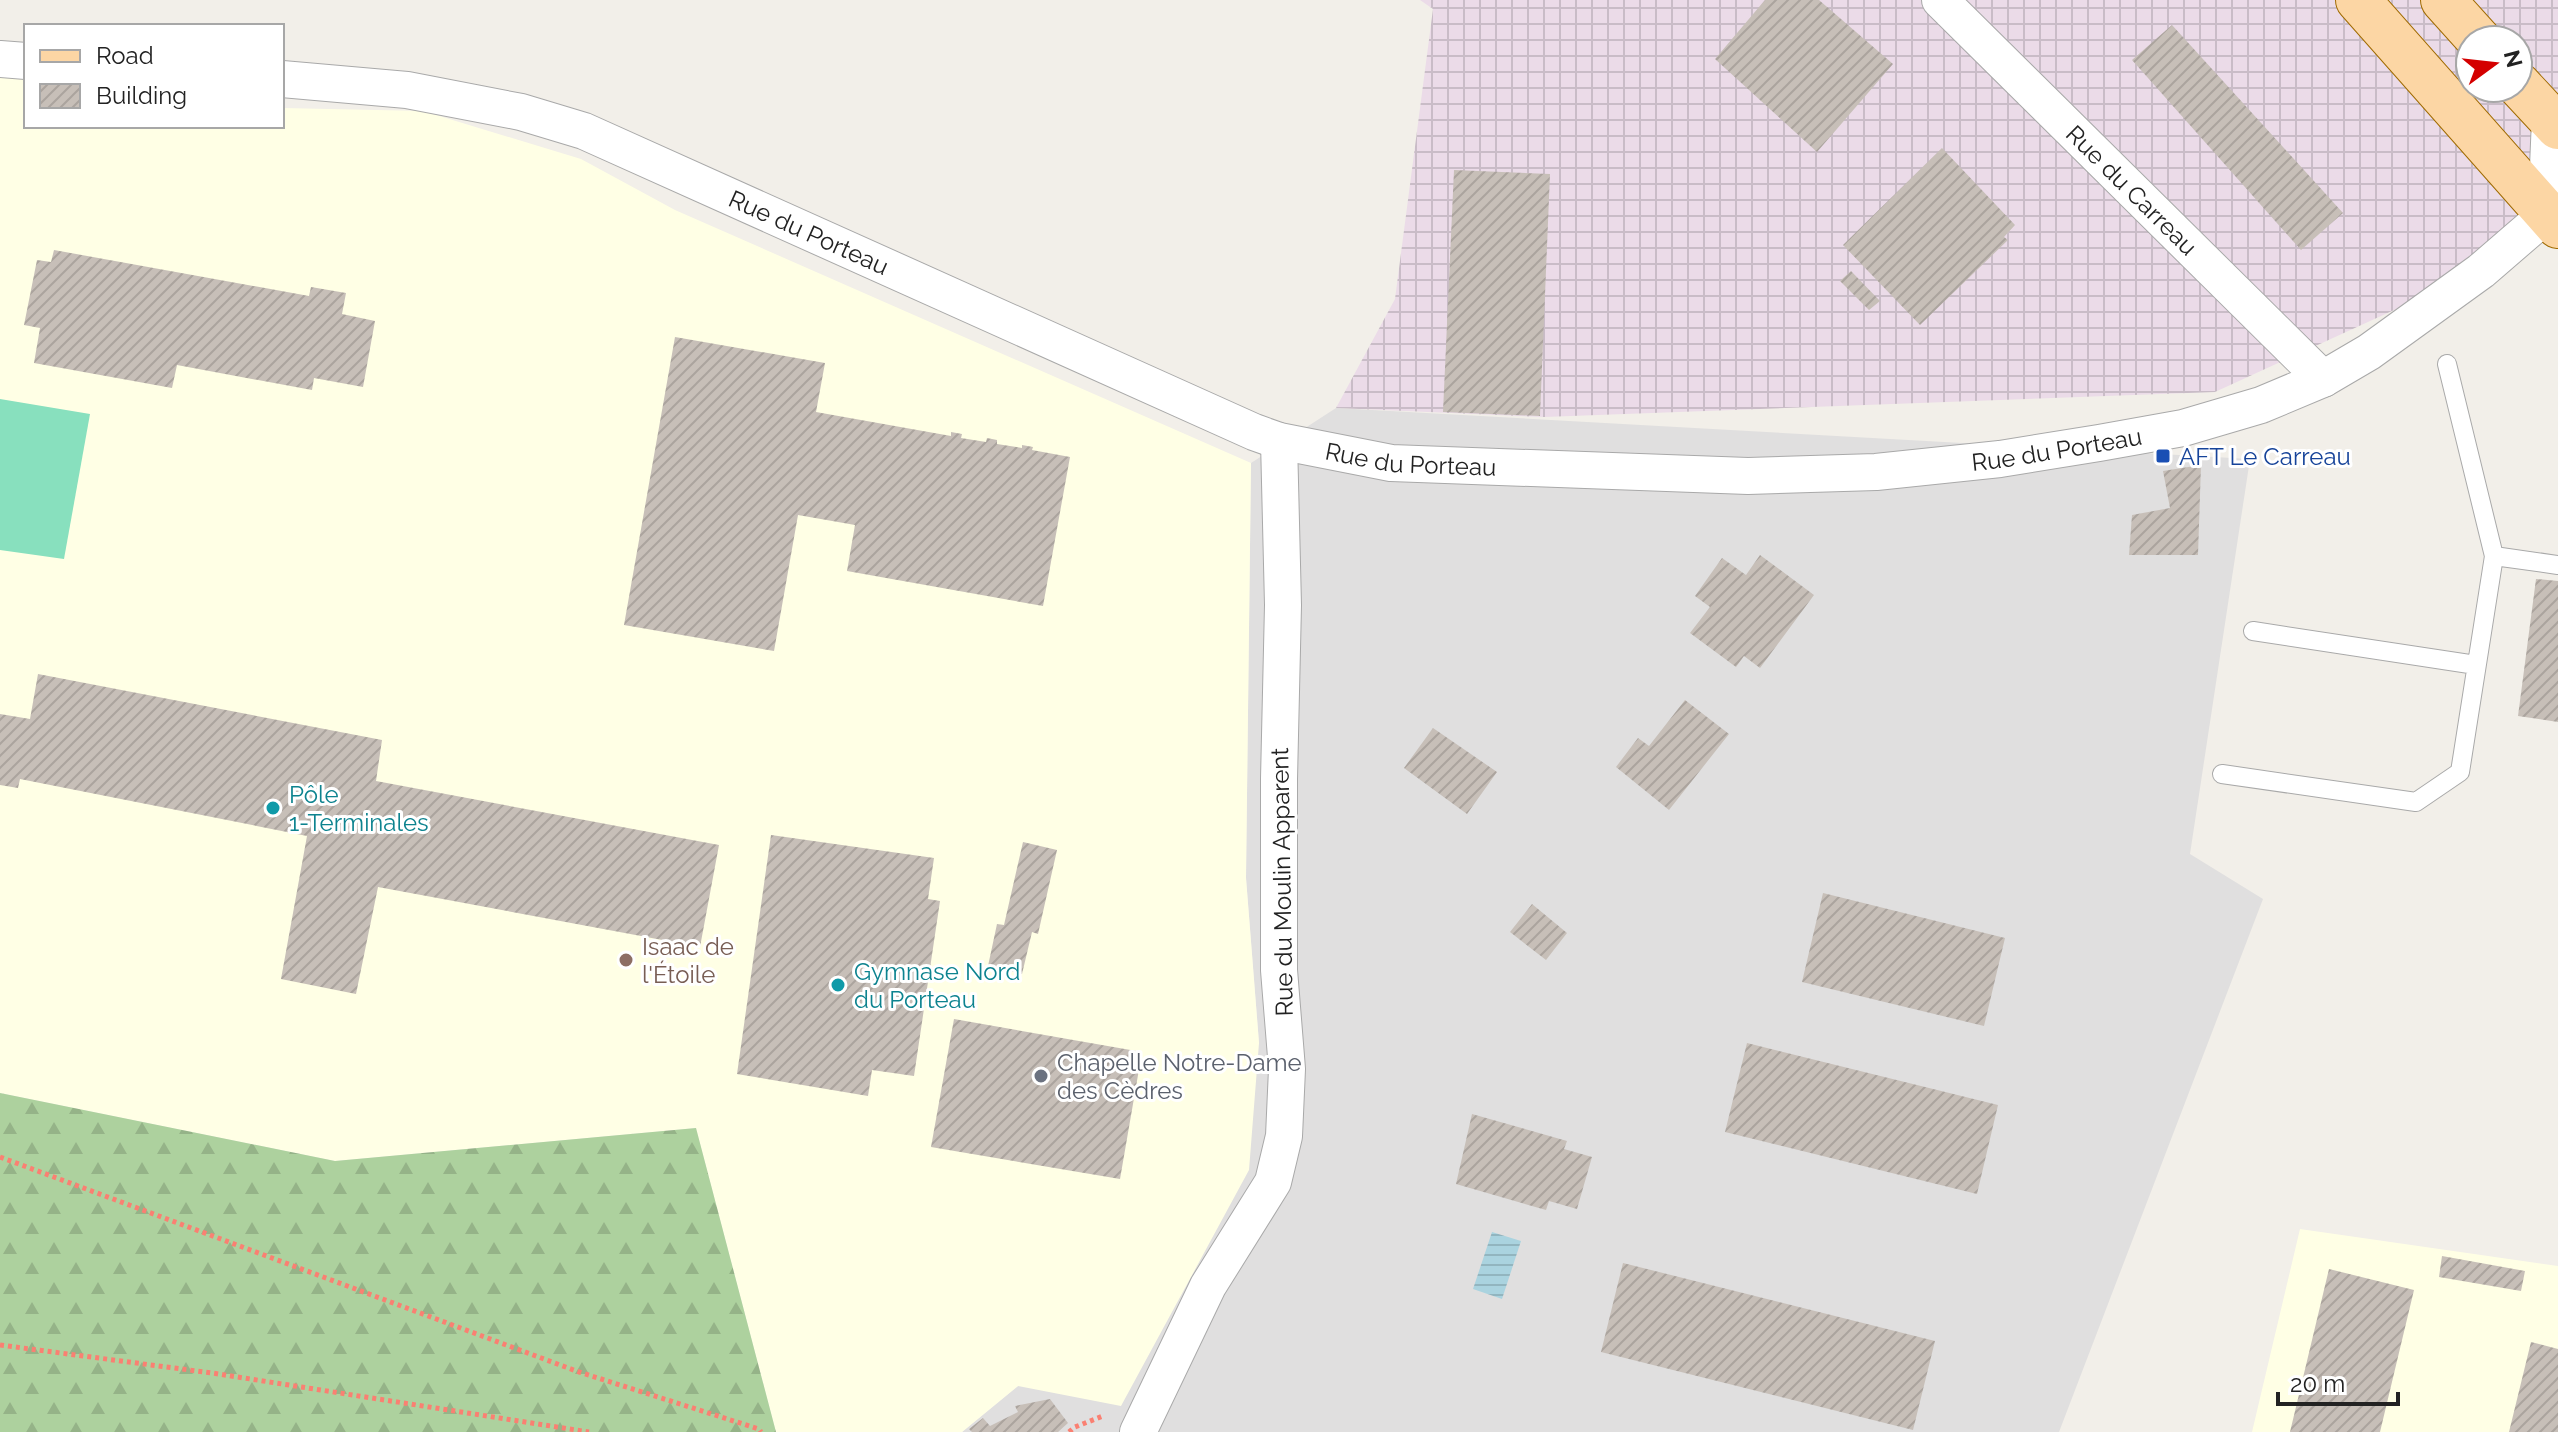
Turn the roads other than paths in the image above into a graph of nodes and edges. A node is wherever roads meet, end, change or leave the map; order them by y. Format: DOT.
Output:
graph roads {
  1 [pos="1940,0"];
  2 [pos="2358,0"];
  3 [pos="2443,0"];
  4 [pos="2465,24"];
  5 [pos="0,59"];
  6 [pos="24,61"];
  7 [pos="284,79"];
  8 [pos="2534,101"];
  9 [pos="2554,123"];
  10 [pos="2554,220"];
  11 [pos="2447,364"];
  12 [pos="2323,379"];
  13 [pos="1279,441"];
  14 [pos="2494,556"];
  15 [pos="2558,565"];
  16 [pos="2253,631"];
  17 [pos="2476,665"];
  18 [pos="2222,774"];
  19 [pos="1138,1432"];
  1 -- 12 [label="street, Rue du Carreau"];
  2 -- 10 [label="main road"];
  3 -- 4 [label="main road"];
  5 -- 6 [label="street"];
  7 -- 13 [label="street, Rue du Porteau"];
  8 -- 9 [label="main road"];
  9 -- 10 [label="street"];
  10 -- 12 [label="street, Rue du Porteau"];
  11 -- 14 [label="lane"];
  12 -- 13 [label="street, Rue du Porteau"];
  13 -- 19 [label="street, Rue du Moulin Apparent"];
  14 -- 15 [label="lane"];
  14 -- 17 [label="lane"];
  16 -- 17 [label="lane"];
  17 -- 18 [label="lane"];
}
